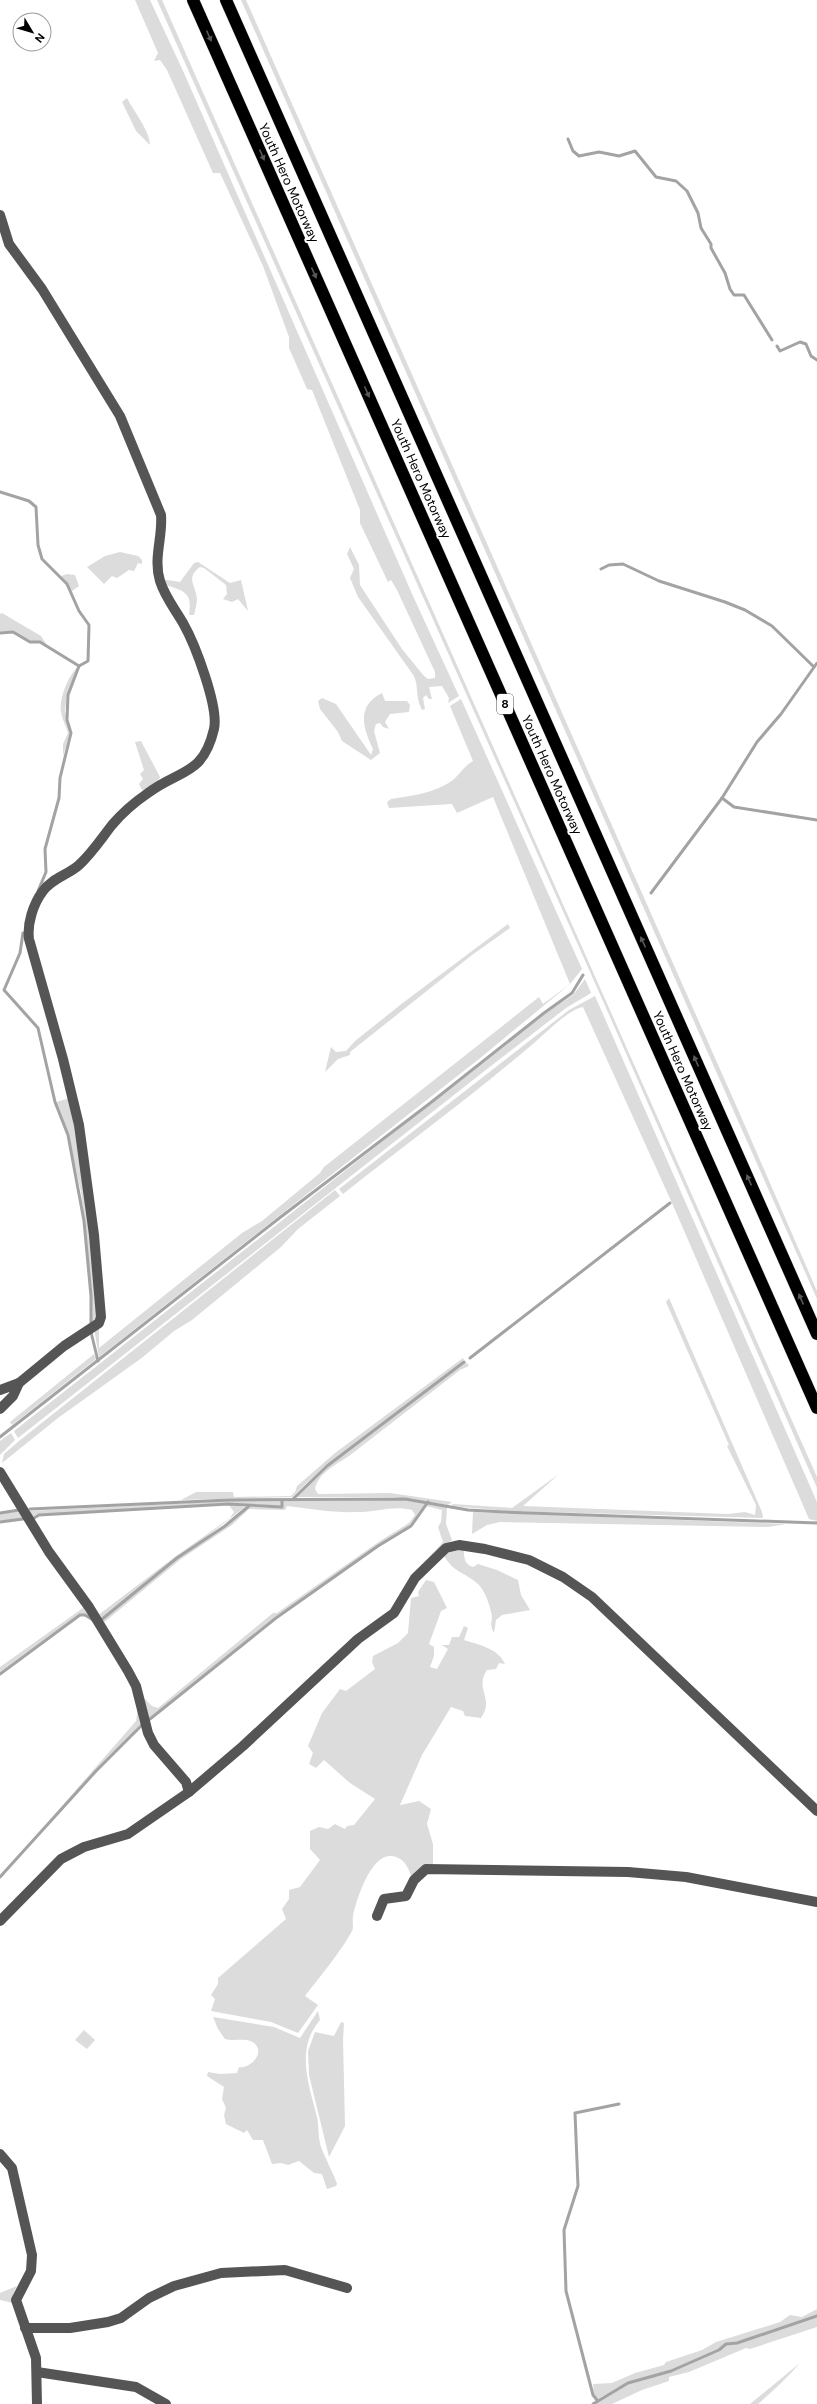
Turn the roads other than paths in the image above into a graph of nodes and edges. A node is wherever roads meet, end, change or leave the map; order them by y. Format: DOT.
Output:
graph roads {
  1 [pos="193,0"];
  2 [pos="226,0"];
  3 [pos="0,215"];
  4 [pos="817,1334"];
  5 [pos="19,1383"];
  6 [pos="0,1390"];
  7 [pos="817,1408"];
  8 [pos="0,1409"];
  9 [pos="0,1472"];
  10 [pos="189,1792"];
  11 [pos="817,1811"];
  12 [pos="817,1902"];
  13 [pos="377,1916"];
  14 [pos="0,1921"];
  15 [pos="0,2154"];
  16 [pos="347,2288"];
  17 [pos="25,2328"];
  18 [pos="37,2372"];
  19 [pos="37,2404"];
  20 [pos="166,2404"];
  1 -- 7 [label="highway, Youth Hero Motorway / 8, one-way"];
  4 -- 2 [label="highway, Youth Hero Motorway / 8, one-way"];
  3 -- 5 [label="street"];
  5 -- 6 [label="street"];
  5 -- 8 [label="street"];
  9 -- 10 [label="street"];
  10 -- 11 [label="street"];
  10 -- 14 [label="street"];
  12 -- 13 [label="street"];
  15 -- 17 [label="street"];
  16 -- 17 [label="street"];
  17 -- 18 [label="street"];
  18 -- 19 [label="street"];
  18 -- 20 [label="street"];
}
